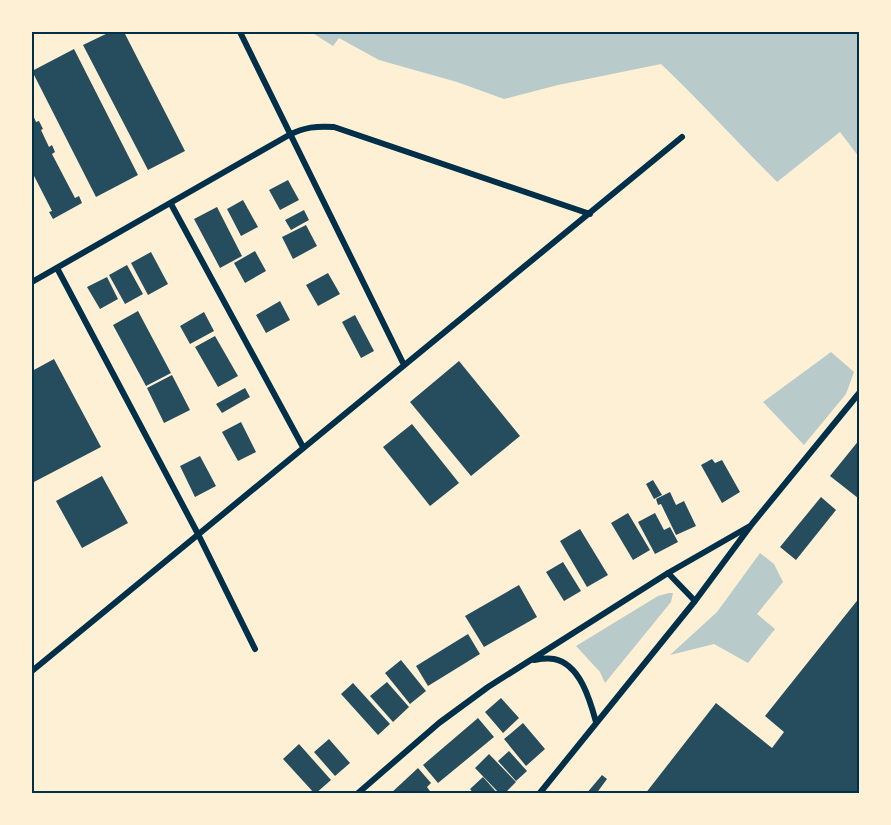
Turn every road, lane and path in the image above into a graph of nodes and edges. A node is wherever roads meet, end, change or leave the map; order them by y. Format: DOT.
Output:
graph roads {
  1 [pos="240,32"];
  2 [pos="289,135"];
  3 [pos="682,137"];
  4 [pos="171,204"];
  5 [pos="590,213"];
  6 [pos="57,268"];
  7 [pos="32,282"];
  8 [pos="404,365"];
  9 [pos="860,392"];
  10 [pos="303,447"];
  11 [pos="752,524"];
  12 [pos="198,534"];
  13 [pos="668,573"];
  14 [pos="695,602"];
  15 [pos="255,649"];
  16 [pos="532,660"];
  17 [pos="32,670"];
  18 [pos="596,722"];
  19 [pos="357,794"];
  20 [pos="539,794"];
  1 -- 2 [label="street"];
  2 -- 4 [label="street"];
  2 -- 5 [label="street"];
  2 -- 8 [label="street"];
  3 -- 5 [label="street"];
  4 -- 6 [label="street"];
  4 -- 10 [label="street"];
  5 -- 8 [label="street"];
  6 -- 7 [label="street"];
  6 -- 12 [label="street"];
  8 -- 10 [label="street"];
  9 -- 11 [label="street"];
  10 -- 12 [label="street"];
  11 -- 13 [label="street"];
  11 -- 14 [label="street"];
  12 -- 15 [label="street"];
  12 -- 17 [label="street"];
  13 -- 14 [label="street"];
  13 -- 16 [label="street"];
  14 -- 18 [label="street"];
  16 -- 18 [label="street"];
  16 -- 19 [label="street"];
  18 -- 20 [label="street"];
}
